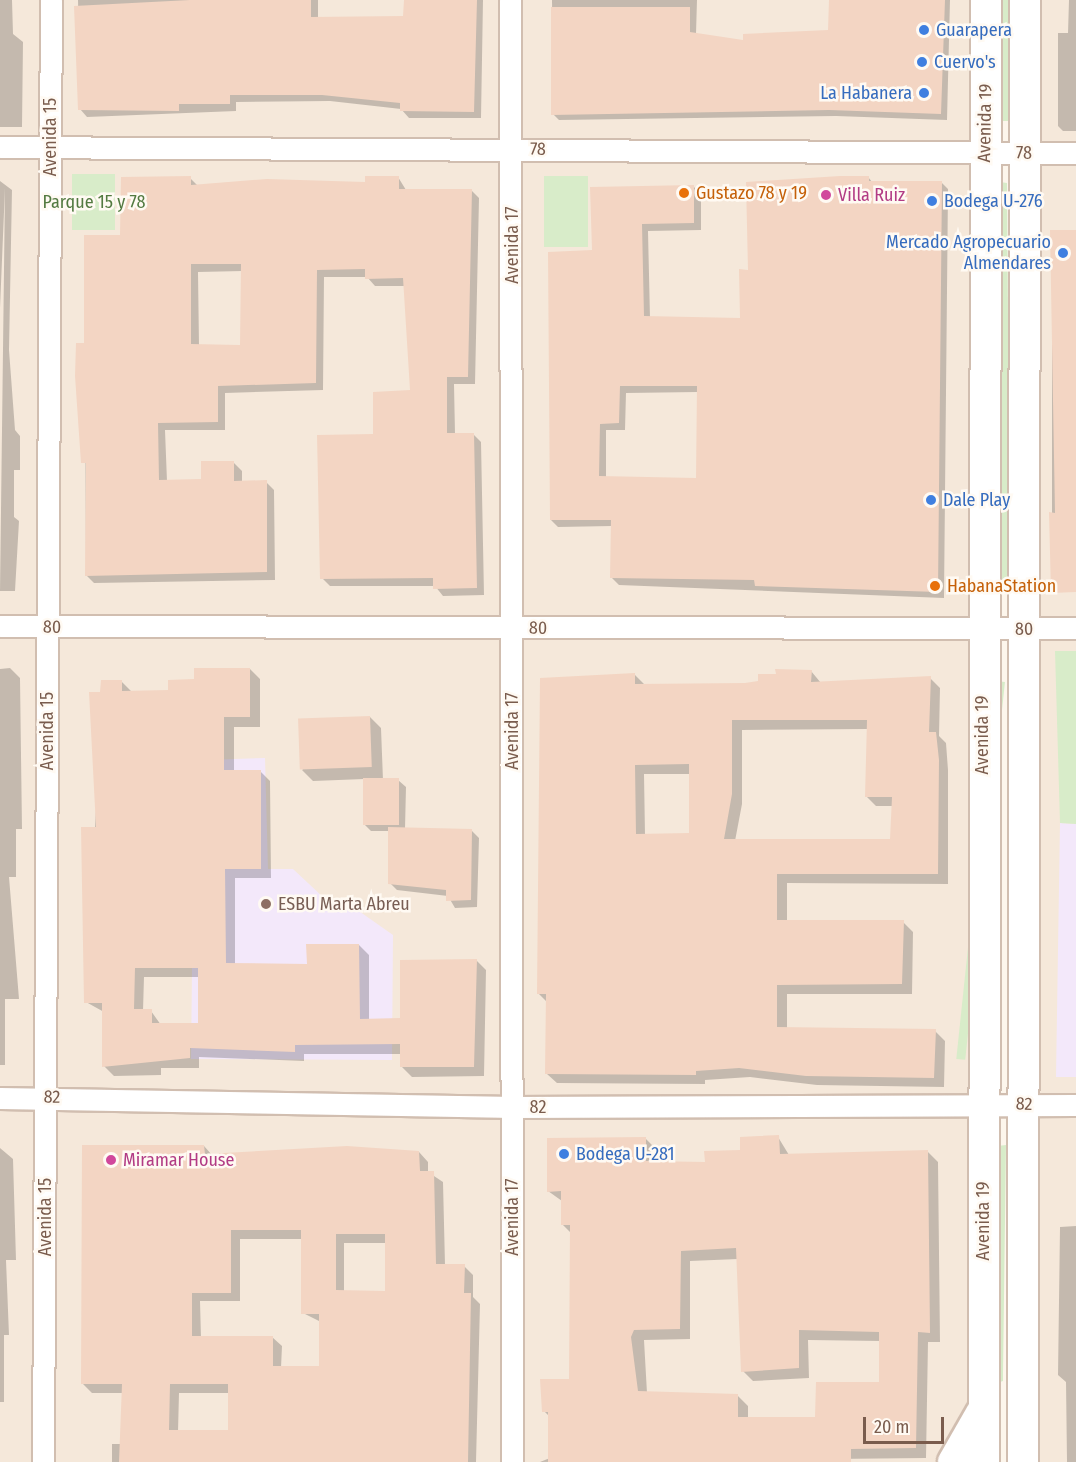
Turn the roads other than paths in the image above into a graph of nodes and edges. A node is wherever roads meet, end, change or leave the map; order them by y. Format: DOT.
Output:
graph roads {
  1 [pos="51,0"];
  2 [pos="510,0"];
  3 [pos="987,0"];
  4 [pos="1025,0"];
  5 [pos="0,147"];
  6 [pos="50,148"];
  7 [pos="512,148"];
  8 [pos="1024,152"];
  9 [pos="984,153"];
  10 [pos="1076,153"];
  11 [pos="0,626"];
  12 [pos="48,627"];
  13 [pos="512,627"];
  14 [pos="1076,628"];
  15 [pos="983,629"];
  16 [pos="1024,629"];
  17 [pos="46,1097"];
  18 [pos="0,1098"];
  19 [pos="982,1102"];
  20 [pos="1023,1104"];
  21 [pos="1076,1105"];
  22 [pos="512,1107"];
  23 [pos="984,1408"];
  24 [pos="43,1462"];
  25 [pos="512,1462"];
  26 [pos="953,1462"];
  27 [pos="984,1462"];
  28 [pos="1023,1462"];
  1 -- 6 [label="street, Avenida 15"];
  2 -- 7 [label="street, Avenida 17"];
  3 -- 9 [label="main road, Avenida 19"];
  4 -- 8 [label="main road"];
  5 -- 6 [label="street, 78"];
  6 -- 7 [label="street, 78"];
  6 -- 12 [label="street, Avenida 15"];
  7 -- 9 [label="street, 78"];
  7 -- 13 [label="street, Avenida 17"];
  8 -- 9 [label="street, 78"];
  8 -- 10 [label="street, 78"];
  8 -- 16 [label="main road"];
  9 -- 15 [label="main road, Avenida 19"];
  11 -- 12 [label="street, 80"];
  12 -- 13 [label="street, 80"];
  12 -- 17 [label="street, Avenida 15"];
  13 -- 15 [label="street, 80"];
  13 -- 22 [label="street, Avenida 17"];
  14 -- 16 [label="street, 80"];
  15 -- 16 [label="street, 80"];
  15 -- 19 [label="main road, Avenida 19"];
  16 -- 20 [label="main road"];
  17 -- 18 [label="street, 82"];
  17 -- 22 [label="street, 82"];
  17 -- 24 [label="street, Avenida 15"];
  19 -- 20 [label="street, 82"];
  19 -- 22 [label="street, 82"];
  19 -- 23 [label="main road, Avenida 19"];
  20 -- 21 [label="street, 82"];
  20 -- 28 [label="main road"];
  22 -- 25 [label="street, Avenida 17"];
  23 -- 26 [label="main road"];
  23 -- 27 [label="main road, Avenida 19"];
}
